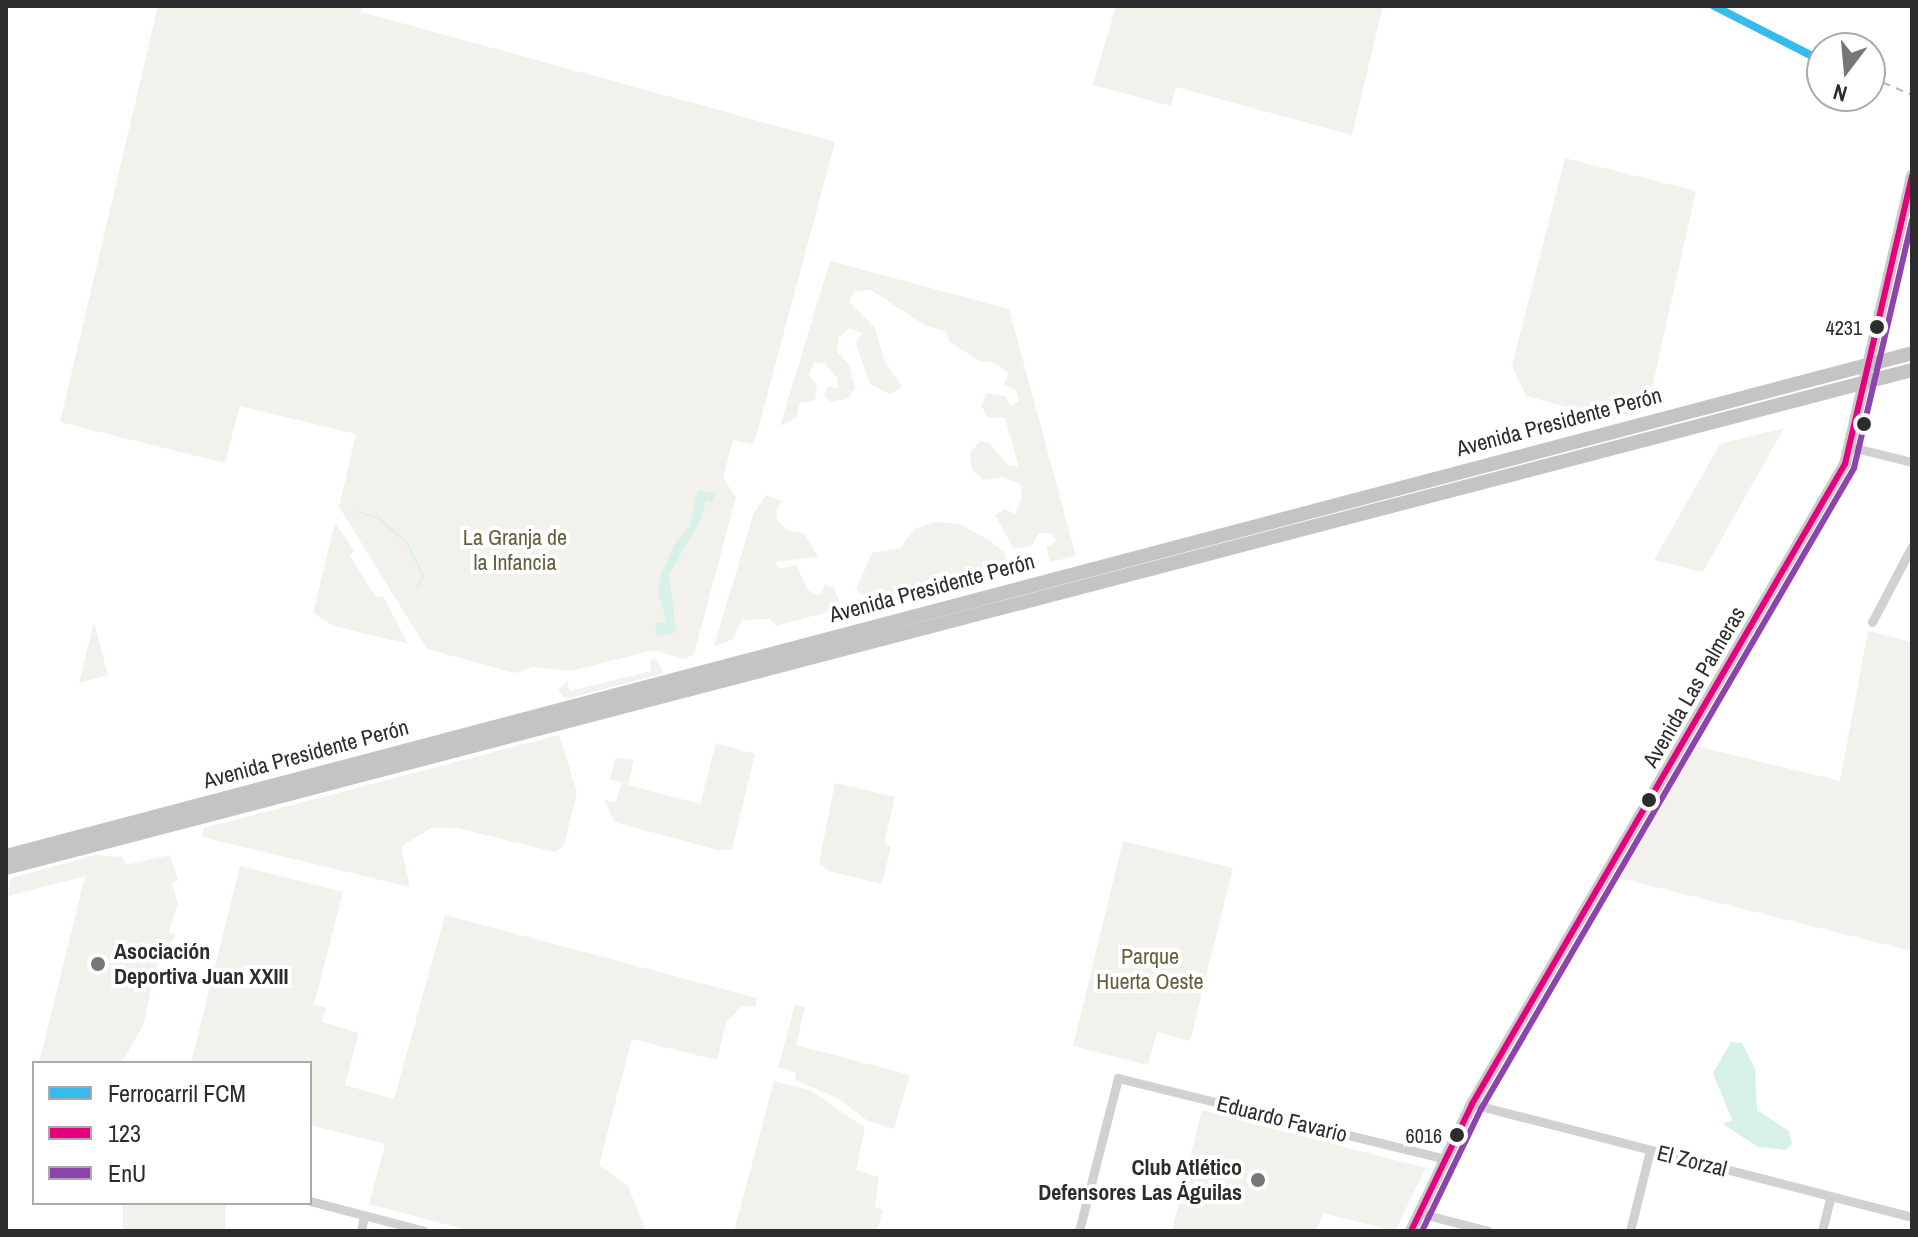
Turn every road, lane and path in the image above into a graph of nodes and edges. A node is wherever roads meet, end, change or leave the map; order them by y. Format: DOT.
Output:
graph roads {
  1 [pos="1912,176"];
  2 [pos="1912,353"];
  3 [pos="1870,363"];
  4 [pos="1912,370"];
  5 [pos="1867,382"];
  6 [pos="1851,447"];
  7 [pos="1912,462"];
  8 [pos="1912,546"];
  9 [pos="1872,622"];
  10 [pos="6,856"];
  11 [pos="6,868"];
  12 [pos="1472,1104"];
  13 [pos="1650,1150"];
  14 [pos="1445,1159"];
  15 [pos="1831,1196"];
  16 [pos="312,1202"];
  17 [pos="1419,1213"];
  18 [pos="364,1215"];
  19 [pos="1912,1217"];
  20 [pos="361,1231"];
  21 [pos="424,1231"];
  22 [pos="1079,1231"];
  23 [pos="1411,1231"];
  24 [pos="1488,1231"];
  25 [pos="1630,1231"];
  26 [pos="1822,1231"];
  1 -- 3 [label="main road, Avenida Las Palmeras"];
  2 -- 3 [label="main road, Avenida Presidente Perón"];
  3 -- 5 [label="main road, Avenida Las Palmeras"];
  3 -- 10 [label="main road, Avenida Presidente Perón"];
  4 -- 5 [label="main road, Avenida Presidente Perón"];
  5 -- 6 [label="main road, Avenida Las Palmeras"];
  5 -- 11 [label="main road, Avenida Presidente Perón"];
  6 -- 7 [label="street"];
  6 -- 12 [label="main road, Avenida Las Palmeras"];
  8 -- 9 [label="street"];
  12 -- 13 [label="street, El Zorzal"];
  12 -- 14 [label="main road, Avenida Las Palmeras"];
  13 -- 15 [label="street, El Zorzal"];
  13 -- 25 [label="street"];
  14 -- 17 [label="main road, Avenida Las Palmeras"];
  14 -- 22 [label="street, Eduardo Favario"];
  15 -- 19 [label="street, El Zorzal"];
  15 -- 26 [label="street"];
  16 -- 18 [label="street"];
  17 -- 23 [label="main road, Avenida Las Palmeras"];
  17 -- 24 [label="street"];
  18 -- 20 [label="street"];
  18 -- 21 [label="street"];
}
